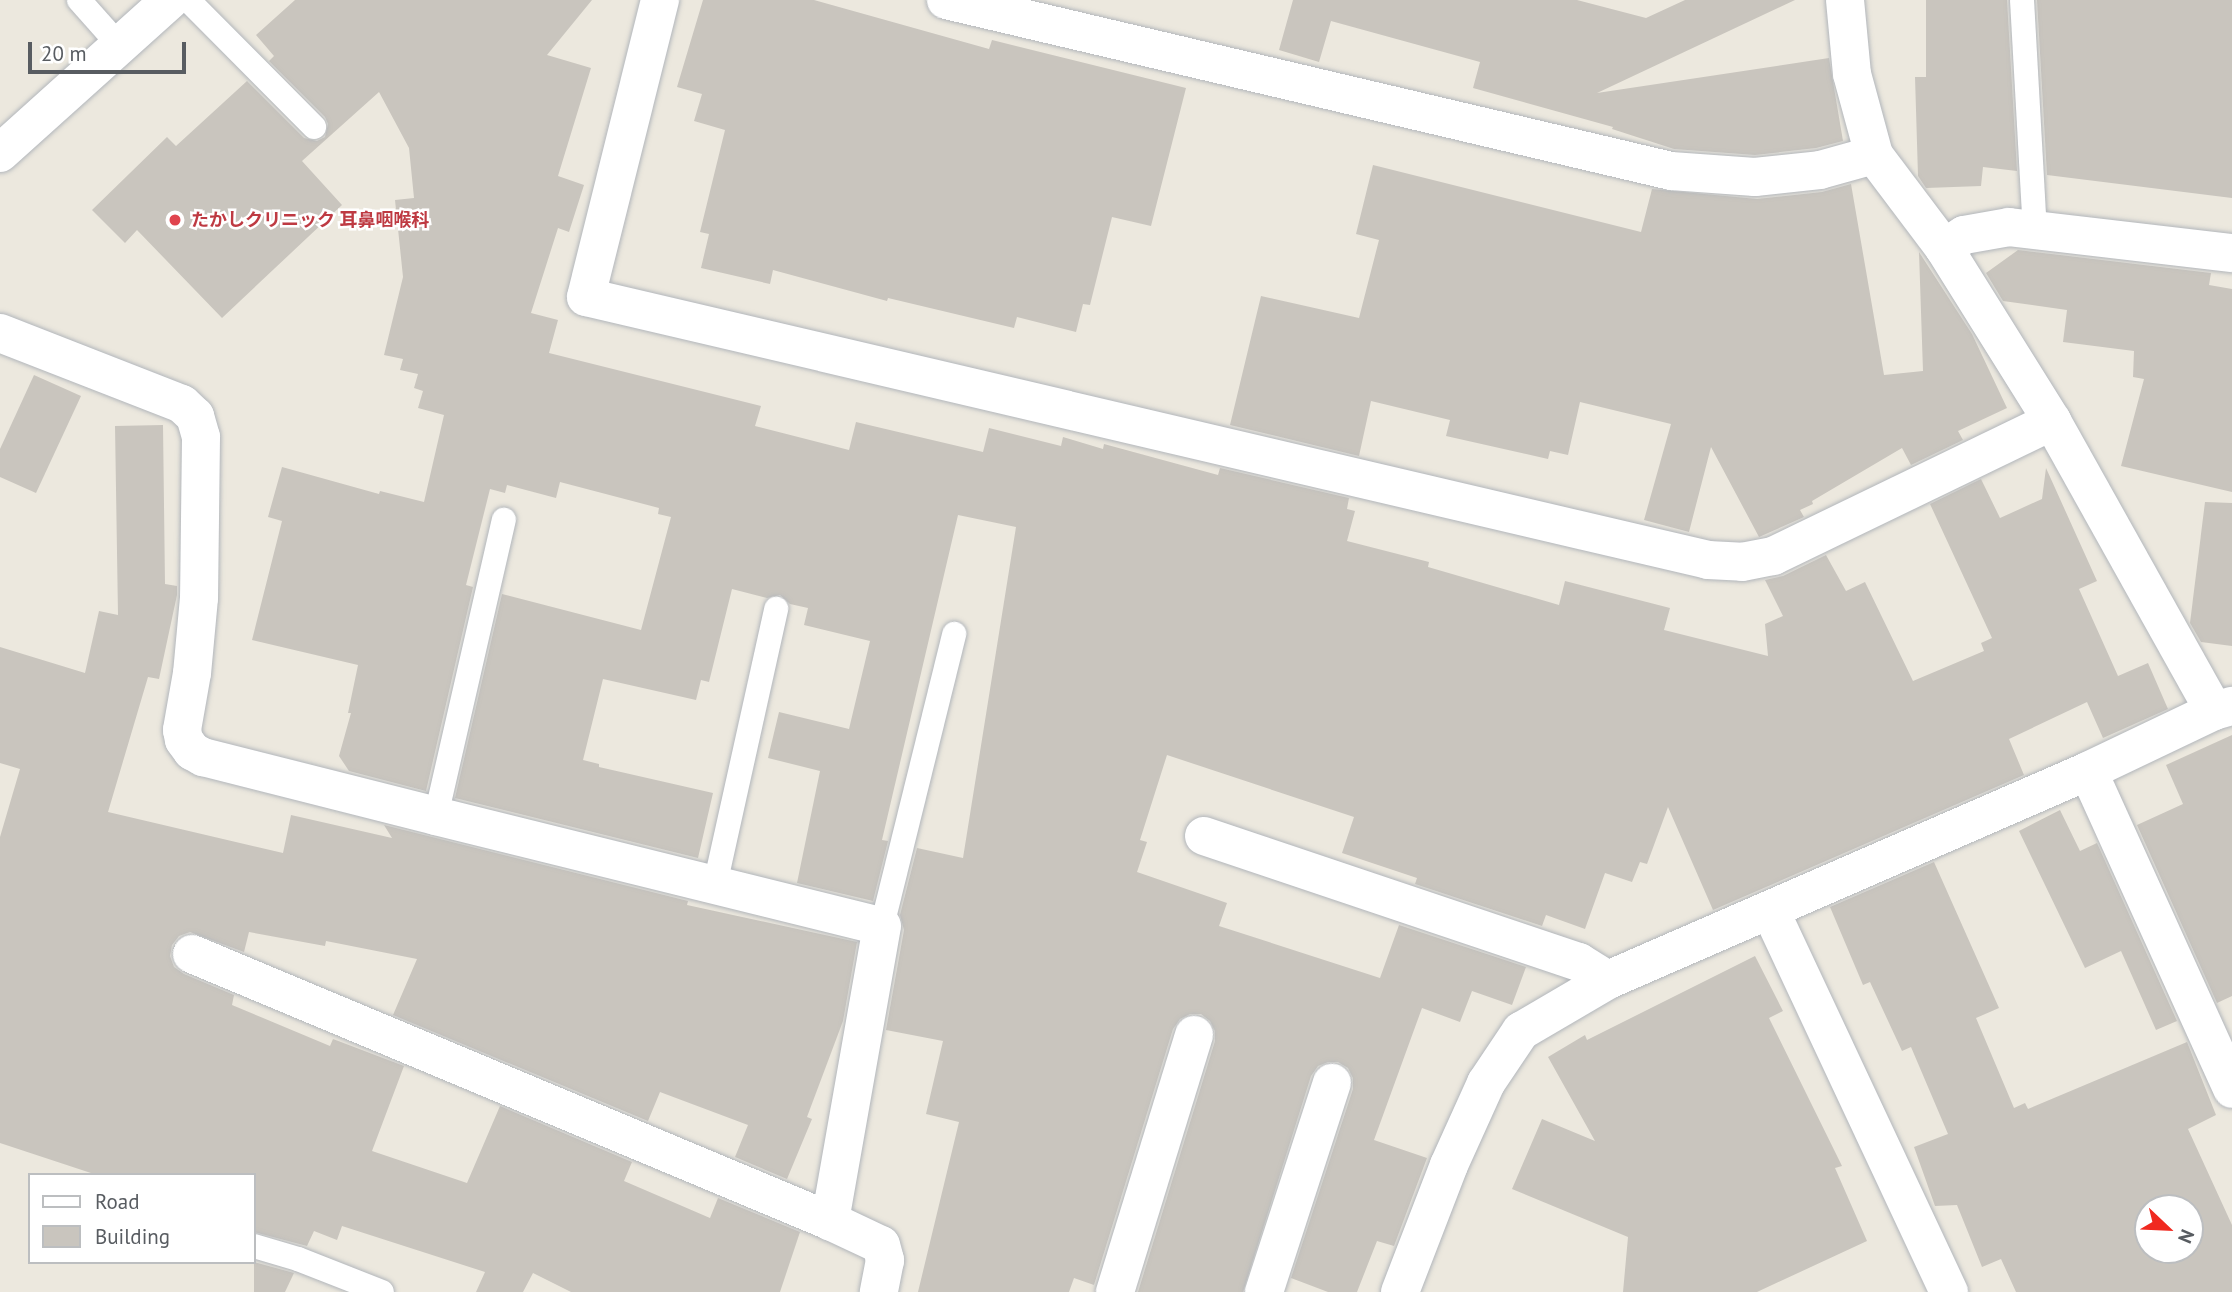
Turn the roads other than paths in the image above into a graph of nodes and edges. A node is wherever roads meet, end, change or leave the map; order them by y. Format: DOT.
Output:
graph roads {
  1 [pos="79,0"];
  2 [pos="170,0"];
  3 [pos="188,0"];
  4 [pos="660,0"];
  5 [pos="946,0"];
  6 [pos="1844,0"];
  7 [pos="2022,0"];
  8 [pos="119,45"];
  9 [pos="314,127"];
  10 [pos="0,153"];
  11 [pos="1874,155"];
  12 [pos="2035,229"];
  13 [pos="1944,248"];
  14 [pos="2232,253"];
  15 [pos="0,333"];
  16 [pos="2052,421"];
  17 [pos="504,520"];
  18 [pos="776,609"];
  19 [pos="954,634"];
  20 [pos="2223,708"];
  21 [pos="2088,771"];
  22 [pos="436,816"];
  23 [pos="1204,836"];
  24 [pos="715,885"];
  25 [pos="1770,910"];
  26 [pos="882,926"];
  27 [pos="192,954"];
  28 [pos="1608,980"];
  29 [pos="1194,1035"];
  30 [pos="1332,1083"];
  31 [pos="2232,1089"];
  32 [pos="830,1221"];
  33 [pos="256,1247"];
  34 [pos="382,1292"];
  35 [pos="879,1292"];
  36 [pos="1115,1292"];
  37 [pos="1264,1292"];
  38 [pos="1400,1292"];
  39 [pos="1949,1292"];
  1 -- 8 [label="lane"];
  2 -- 8 [label="street"];
  3 -- 9 [label="lane"];
  4 -- 16 [label="street"];
  5 -- 11 [label="street"];
  6 -- 11 [label="street"];
  7 -- 12 [label="lane"];
  8 -- 10 [label="street"];
  11 -- 13 [label="street"];
  12 -- 13 [label="street"];
  12 -- 14 [label="street"];
  13 -- 16 [label="street"];
  15 -- 22 [label="street"];
  16 -- 20 [label="street"];
  17 -- 22 [label="lane"];
  18 -- 24 [label="lane"];
  19 -- 26 [label="lane"];
  20 -- 21 [label="street"];
  21 -- 25 [label="street"];
  21 -- 31 [label="street"];
  22 -- 24 [label="street"];
  23 -- 28 [label="street"];
  24 -- 26 [label="street"];
  25 -- 28 [label="street"];
  25 -- 39 [label="street"];
  26 -- 32 [label="street"];
  27 -- 32 [label="street"];
  28 -- 38 [label="street"];
  29 -- 36 [label="street"];
  30 -- 37 [label="street"];
  32 -- 35 [label="street"];
  33 -- 34 [label="lane"];
}
